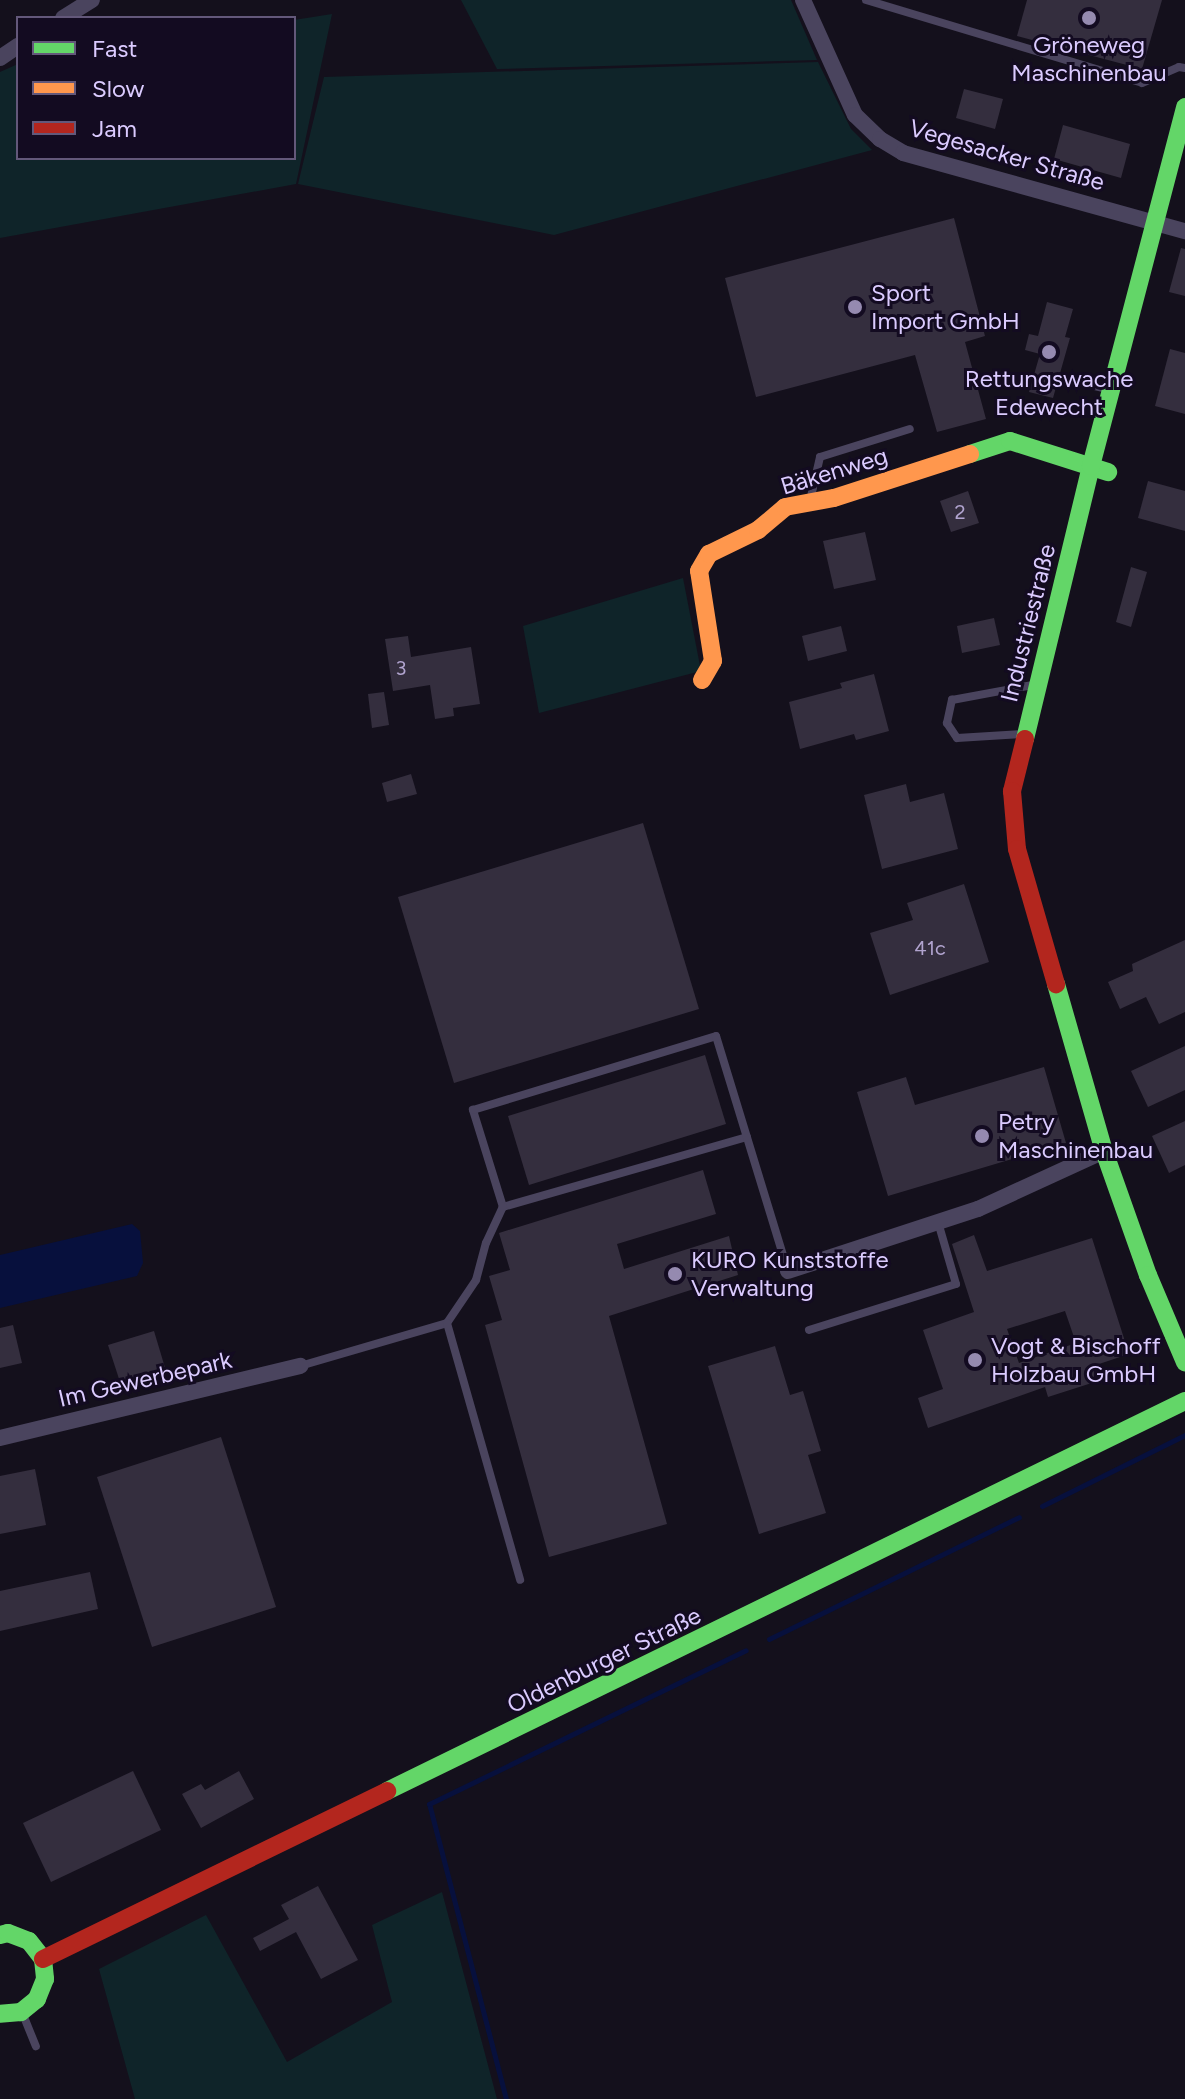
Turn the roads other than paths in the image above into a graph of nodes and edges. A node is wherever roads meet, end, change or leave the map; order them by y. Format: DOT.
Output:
graph roads {
  1 [pos="92,0"];
  2 [pos="803,0"];
  3 [pos="866,0"];
  4 [pos="66,16"];
  5 [pos="1185,68"];
  6 [pos="1185,107"];
  7 [pos="1154,221"];
  8 [pos="1185,231"];
  9 [pos="1069,380"];
  10 [pos="1111,390"];
  11 [pos="910,429"];
  12 [pos="1100,469"];
  13 [pos="810,502"];
  14 [pos="702,680"];
  15 [pos="1038,684"];
  16 [pos="1024,734"];
  17 [pos="747,1137"];
  18 [pos="1104,1151"];
  19 [pos="503,1207"];
  20 [pos="938,1222"];
  21 [pos="788,1271"];
  22 [pos="447,1323"];
  23 [pos="809,1330"];
  24 [pos="1185,1362"];
  25 [pos="300,1366"];
  26 [pos="1185,1401"];
  27 [pos="0,1438"];
  28 [pos="520,1580"];
  29 [pos="0,1935"];
  30 [pos="43,1959"];
  31 [pos="21,2012"];
  32 [pos="0,2014"];
  33 [pos="36,2046"];
  1 -- 4 [label="street"];
  2 -- 7 [label="street, Vegesacker Straße"];
  3 -- 5 [label="lane"];
  6 -- 7 [label="street, Industriestraße"];
  7 -- 8 [label="street, Vegesacker Straße"];
  7 -- 10 [label="street, Industriestraße"];
  9 -- 10 [label="lane"];
  10 -- 12 [label="street, Industriestraße"];
  11 -- 13 [label="lane"];
  12 -- 13 [label="street, Bäkenweg"];
  12 -- 15 [label="street, Industriestraße"];
  13 -- 14 [label="street, Bäkenweg"];
  15 -- 16 [label="street, Industriestraße"];
  15 -- 16 [label="lane"];
  16 -- 18 [label="street, Industriestraße"];
  17 -- 19 [label="lane"];
  17 -- 19 [label="lane"];
  17 -- 21 [label="lane"];
  18 -- 20 [label="street"];
  18 -- 24 [label="street, Industriestraße"];
  19 -- 22 [label="lane"];
  20 -- 21 [label="street"];
  20 -- 23 [label="lane"];
  22 -- 25 [label="lane"];
  22 -- 28 [label="lane"];
  25 -- 27 [label="street, Im Gewerbepark"];
  26 -- 30 [label="street, Oldenburger Straße"];
  29 -- 30 [label="street"];
  30 -- 31 [label="street"];
  31 -- 32 [label="street"];
  31 -- 33 [label="lane"];
}
